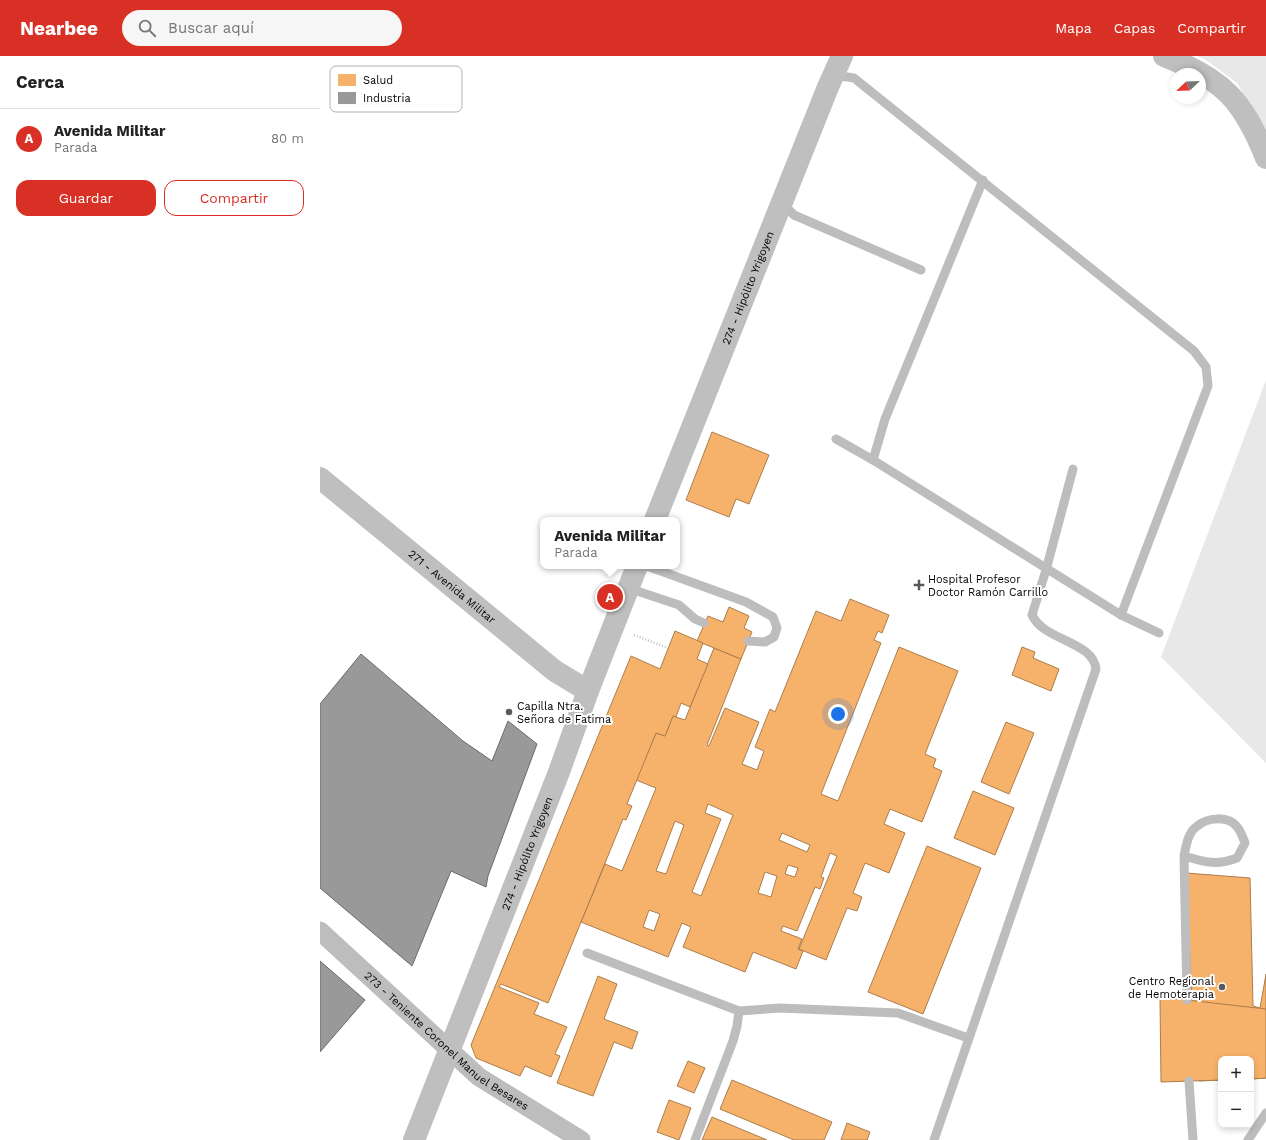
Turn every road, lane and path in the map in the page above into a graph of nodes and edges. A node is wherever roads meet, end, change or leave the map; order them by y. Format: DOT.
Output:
graph roads {
  1 [pos="1164,56"];
  2 [pos="838,65"];
  3 [pos="1266,158"];
  4 [pos="983,180"];
  5 [pos="782,203"];
  6 [pos="921,270"];
  7 [pos="836,439"];
  8 [pos="873,460"];
  9 [pos="1073,469"];
  10 [pos="320,478"];
  11 [pos="656,517"];
  12 [pos="636,569"];
  13 [pos="655,569"];
  14 [pos="1046,570"];
  15 [pos="628,588"];
  16 [pos="1121,615"];
  17 [pos="704,623"];
  18 [pos="613,626"];
  19 [pos="1158,633"];
  20 [pos="748,641"];
  21 [pos="668,648"];
  22 [pos="588,691"];
  23 [pos="1184,856"];
  24 [pos="320,931"];
  25 [pos="587,953"];
  26 [pos="1187,1000"];
  27 [pos="738,1011"];
  28 [pos="968,1038"];
  29 [pos="448,1050"];
  30 [pos="1189,1081"];
  31 [pos="1266,1113"];
  32 [pos="414,1140"];
  33 [pos="581,1140"];
  34 [pos="695,1140"];
  35 [pos="934,1140"];
  36 [pos="1193,1140"];
  37 [pos="1248,1140"];
  1 -- 3 [label="street"];
  2 -- 4 [label="lane"];
  2 -- 5 [label="street, 274 - Hipólito Yrigoyen"];
  4 -- 8 [label="lane"];
  4 -- 16 [label="lane"];
  5 -- 6 [label="lane"];
  5 -- 11 [label="street, 274 - Hipólito Yrigoyen"];
  7 -- 8 [label="lane"];
  8 -- 14 [label="lane"];
  9 -- 14 [label="lane"];
  10 -- 22 [label="street, 271 - Avenida Militar"];
  12 -- 15 [label="street, 274 - Hipólito Yrigoyen"];
  13 -- 20 [label="lane"];
  14 -- 16 [label="lane"];
  14 -- 28 [label="lane"];
  15 -- 17 [label="lane"];
  15 -- 18 [label="street, 274 - Hipólito Yrigoyen"];
  16 -- 19 [label="lane"];
  18 -- 21 [label="path"];
  18 -- 22 [label="street, 274 - Hipólito Yrigoyen"];
  22 -- 29 [label="street, 274 - Hipólito Yrigoyen"];
  23 -- 23 [label="lane"];
  23 -- 26 [label="lane"];
  24 -- 29 [label="street, 273 - Teniente Coronel Manuel Besares"];
  25 -- 27 [label="lane"];
  27 -- 28 [label="lane"];
  27 -- 34 [label="lane"];
  28 -- 35 [label="lane"];
  29 -- 32 [label="street, 274 - Hipólito Yrigoyen"];
  29 -- 33 [label="street, 273 - Teniente Coronel Manuel Besares"];
  30 -- 36 [label="lane"];
  31 -- 37 [label="lane"];
}
